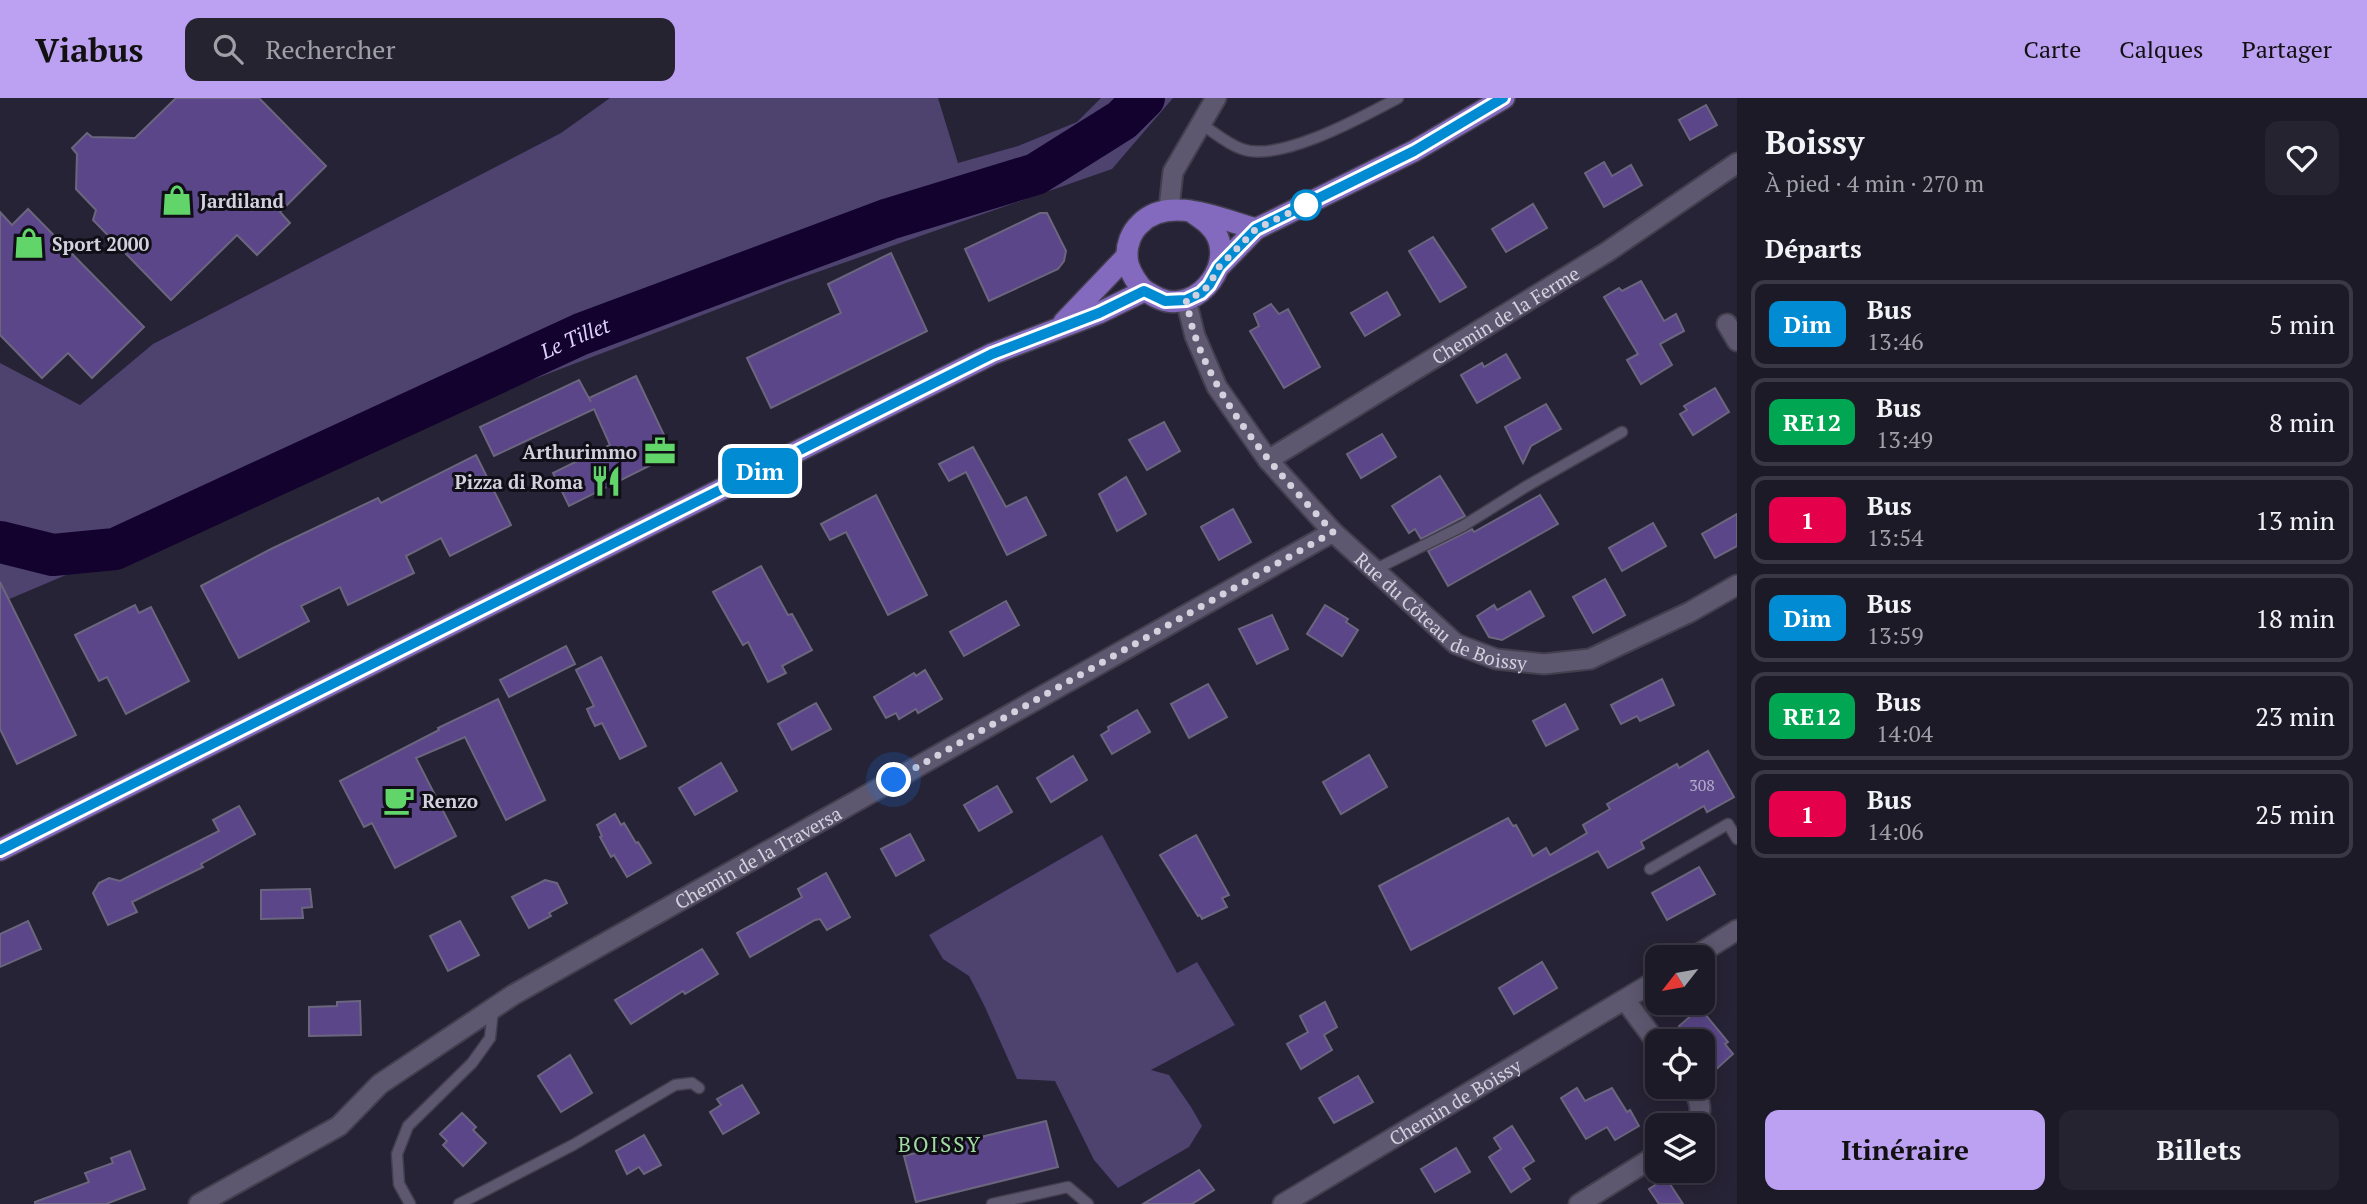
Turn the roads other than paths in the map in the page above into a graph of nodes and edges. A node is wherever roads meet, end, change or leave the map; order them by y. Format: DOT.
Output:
graph roads {
  1 [pos="1216,98"];
  2 [pos="1398,98"];
  3 [pos="1504,98"];
  4 [pos="1201,124"];
  5 [pos="1737,163"];
  6 [pos="1169,208"];
  7 [pos="1192,212"];
  8 [pos="1256,229"];
  9 [pos="1127,256"];
  10 [pos="1219,267"];
  11 [pos="1144,291"];
  12 [pos="1186,300"];
  13 [pos="1060,326"];
  14 [pos="1622,432"];
  15 [pos="1268,460"];
  16 [pos="1333,532"];
  17 [pos="1374,570"];
  18 [pos="1737,585"];
  19 [pos="1737,839"];
  20 [pos="0,850"];
  21 [pos="1650,869"];
  22 [pos="1737,930"];
  23 [pos="1713,945"];
  24 [pos="1645,988"];
  25 [pos="1625,1000"];
  26 [pos="493,1009"];
  27 [pos="1647,1029"];
  28 [pos="699,1088"];
  29 [pos="1645,1162"];
  30 [pos="199,1204"];
  31 [pos="410,1204"];
  32 [pos="458,1204"];
  33 [pos="992,1204"];
  34 [pos="1088,1204"];
  35 [pos="1283,1204"];
  36 [pos="1579,1204"];
  1 -- 4 [label="street"];
  2 -- 4 [label="lane"];
  3 -- 8 [label="main road"];
  4 -- 6 [label="street"];
  5 -- 15 [label="street, Chemin de la Ferme"];
  6 -- 7 [label="main road"];
  6 -- 9 [label="main road"];
  7 -- 8 [label="main road"];
  7 -- 10 [label="main road"];
  8 -- 10 [label="main road"];
  9 -- 11 [label="main road"];
  9 -- 13 [label="main road"];
  10 -- 12 [label="main road"];
  11 -- 12 [label="main road"];
  11 -- 13 [label="main road"];
  12 -- 15 [label="street, Rue du Côteau de Boissy"];
  13 -- 20 [label="main road"];
  14 -- 17 [label="lane"];
  15 -- 16 [label="street, Rue du Côteau de Boissy"];
  16 -- 17 [label="street, Rue du Côteau de Boissy"];
  16 -- 26 [label="street, Chemin de la Traversa"];
  17 -- 18 [label="street, Rue du Côteau de Boissy"];
  19 -- 21 [label="lane"];
  22 -- 23 [label="street"];
  24 -- 25 [label="street, Chemin de Boissy"];
  25 -- 27 [label="street"];
  25 -- 35 [label="street, Chemin de Boissy"];
  26 -- 30 [label="street, Chemin de la Traversa"];
  26 -- 31 [label="lane"];
  28 -- 32 [label="lane"];
  29 -- 36 [label="street"];
  33 -- 34 [label="lane"];
}
